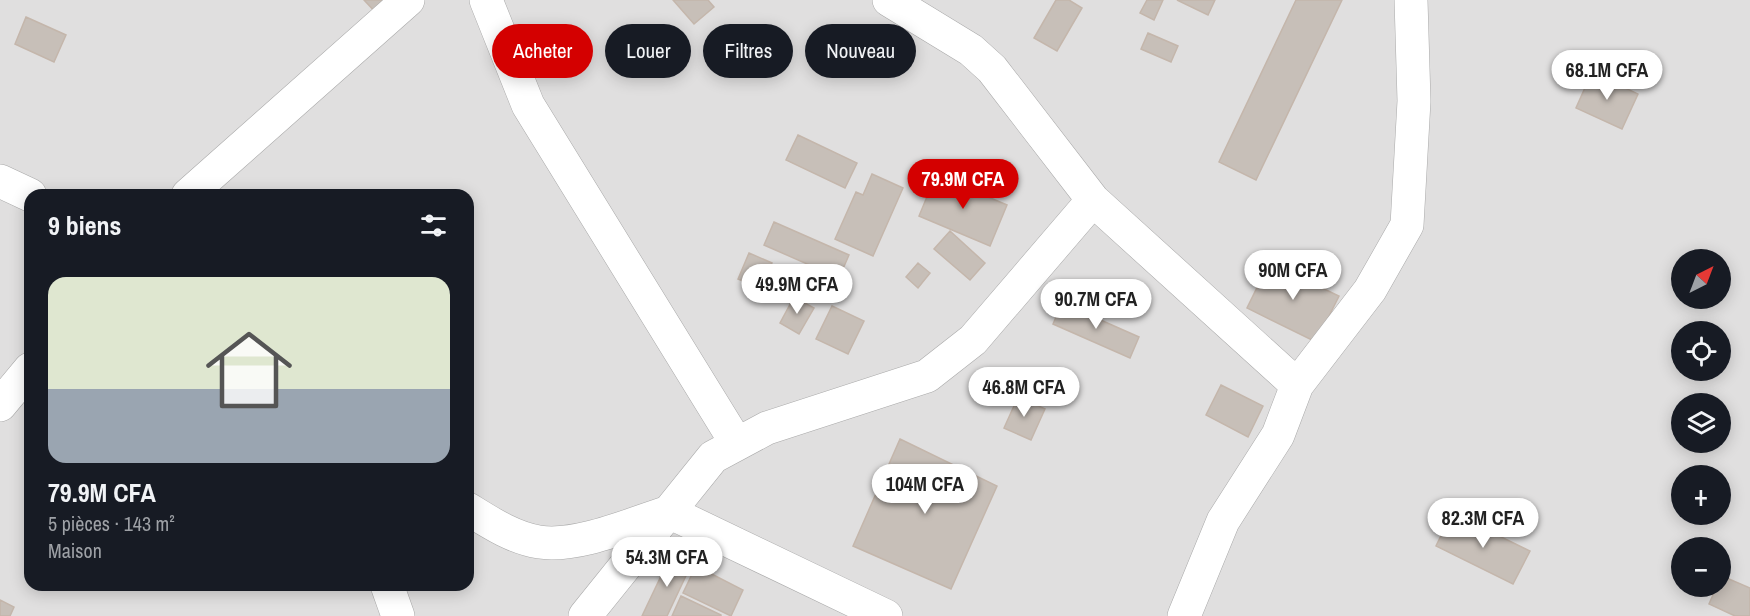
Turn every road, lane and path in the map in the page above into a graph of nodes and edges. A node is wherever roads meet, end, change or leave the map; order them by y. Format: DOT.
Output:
graph roads {
  1 [pos="408,0"];
  2 [pos="486,0"];
  3 [pos="889,0"];
  4 [pos="1411,0"];
  5 [pos="0,181"];
  6 [pos="195,189"];
  7 [pos="24,192"];
  8 [pos="1093,200"];
  9 [pos="24,376"];
  10 [pos="1297,385"];
  11 [pos="0,405"];
  12 [pos="737,444"];
  13 [pos="669,512"];
  14 [pos="474,513"];
  15 [pos="389,591"];
  16 [pos="398,616"];
  17 [pos="585,616"];
  18 [pos="886,616"];
  19 [pos="1184,616"];
  1 -- 6 [label="street"];
  2 -- 12 [label="street"];
  3 -- 8 [label="street"];
  4 -- 10 [label="street"];
  5 -- 7 [label="street"];
  8 -- 10 [label="street"];
  8 -- 12 [label="street"];
  9 -- 11 [label="street"];
  10 -- 19 [label="street"];
  12 -- 13 [label="street"];
  13 -- 14 [label="street"];
  13 -- 17 [label="street"];
  13 -- 18 [label="street"];
  15 -- 16 [label="street"];
}
